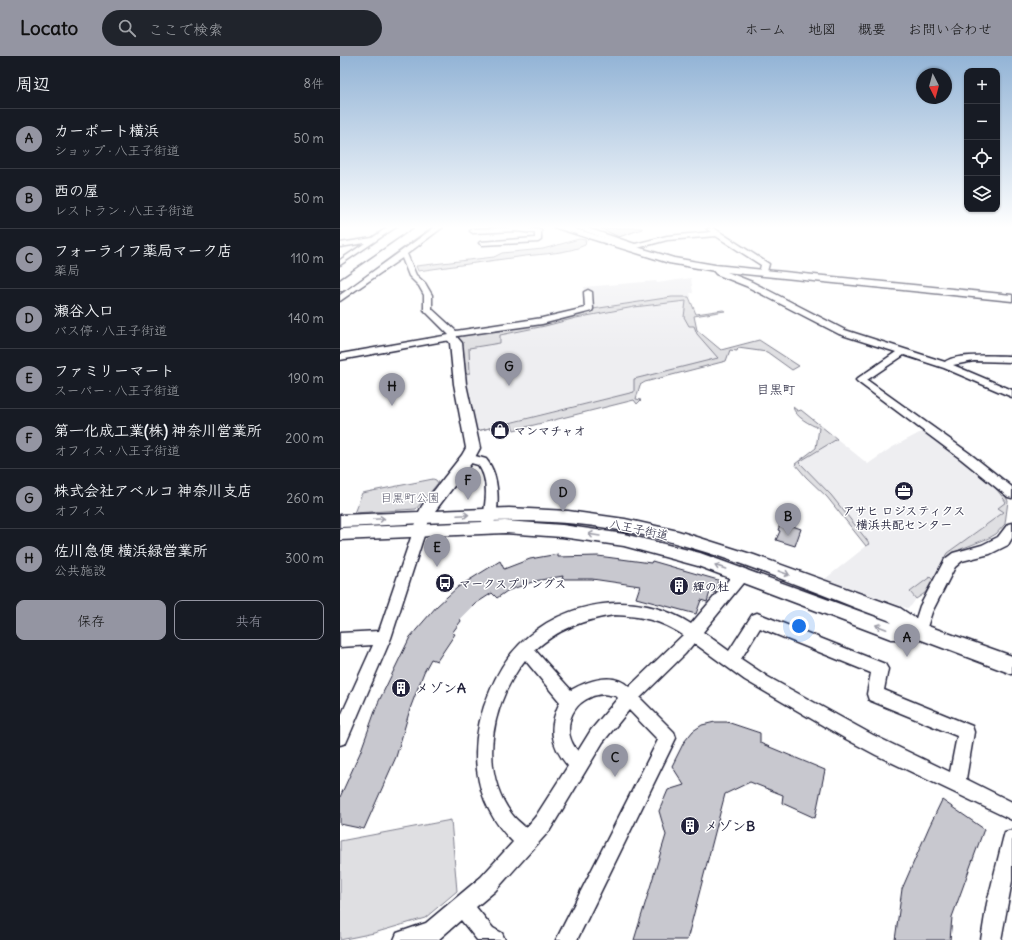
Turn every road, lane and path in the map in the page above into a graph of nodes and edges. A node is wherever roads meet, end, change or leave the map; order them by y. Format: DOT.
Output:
graph roads {
  1 [pos="348,268"];
  2 [pos="367,268"];
  3 [pos="384,268"];
  4 [pos="410,268"];
  5 [pos="715,268"];
  6 [pos="717,268"];
  7 [pos="764,268"];
  8 [pos="763,273"];
  9 [pos="340,274"];
  10 [pos="340,287"];
  11 [pos="588,292"];
  12 [pos="1012,298"];
  13 [pos="340,299"];
  14 [pos="453,336"];
  15 [pos="904,351"];
  16 [pos="340,357"];
  17 [pos="1012,359"];
  18 [pos="947,366"];
  19 [pos="1012,394"];
  20 [pos="468,458"];
  21 [pos="1012,494"];
  22 [pos="489,520"];
  23 [pos="340,521"];
  24 [pos="422,524"];
  25 [pos="1012,528"];
  26 [pos="340,534"];
  27 [pos="742,574"];
  28 [pos="919,630"];
  29 [pos="694,634"];
  30 [pos="384,638"];
  31 [pos="340,640"];
  32 [pos="525,649"];
  33 [pos="731,662"];
  34 [pos="1012,665"];
  35 [pos="629,698"];
  36 [pos="571,702"];
  37 [pos="340,737"];
  38 [pos="578,764"];
  39 [pos="956,784"];
  40 [pos="1012,811"];
  41 [pos="1012,838"];
  42 [pos="526,842"];
  43 [pos="462,906"];
  44 [pos="404,940"];
  45 [pos="495,940"];
  46 [pos="566,940"];
  47 [pos="991,940"];
  1 -- 9 [label="highway"];
  2 -- 10 [label="highway"];
  3 -- 13 [label="street"];
  4 -- 14 [label="street"];
  5 -- 15 [label="street"];
  6 -- 8 [label="main road"];
  7 -- 8 [label="street"];
  8 -- 12 [label="main road"];
  11 -- 14 [label="street"];
  14 -- 16 [label="street"];
  14 -- 20 [label="street"];
  15 -- 18 [label="street"];
  15 -- 21 [label="street"];
  17 -- 18 [label="street"];
  18 -- 19 [label="street"];
  20 -- 22 [label="street"];
  20 -- 24 [label="street"];
  22 -- 24 [label="street, 八王子街道"];
  27 -- 22 [label="street, 八王子街道, one-way"];
  22 -- 28 [label="street, 八王子街道, one-way"];
  23 -- 24 [label="street, 八王子街道, one-way"];
  24 -- 26 [label="street, 八王子街道"];
  24 -- 30 [label="street"];
  25 -- 28 [label="street"];
  28 -- 27 [label="street, 八王子街道, one-way"];
  27 -- 29 [label="street"];
  28 -- 34 [label="street, 八王子街道"];
  29 -- 32 [label="street"];
  29 -- 33 [label="street"];
  29 -- 35 [label="street"];
  30 -- 31 [label="street"];
  30 -- 37 [label="street"];
  32 -- 36 [label="street"];
  32 -- 42 [label="street"];
  33 -- 39 [label="street"];
  33 -- 39 [label="street"];
  35 -- 36 [label="street"];
  35 -- 38 [label="street"];
  35 -- 46 [label="street"];
  36 -- 38 [label="street"];
  38 -- 42 [label="street"];
  39 -- 40 [label="street"];
  41 -- 47 [label="street"];
  42 -- 43 [label="street"];
  43 -- 44 [label="street"];
  43 -- 45 [label="street"];
}
